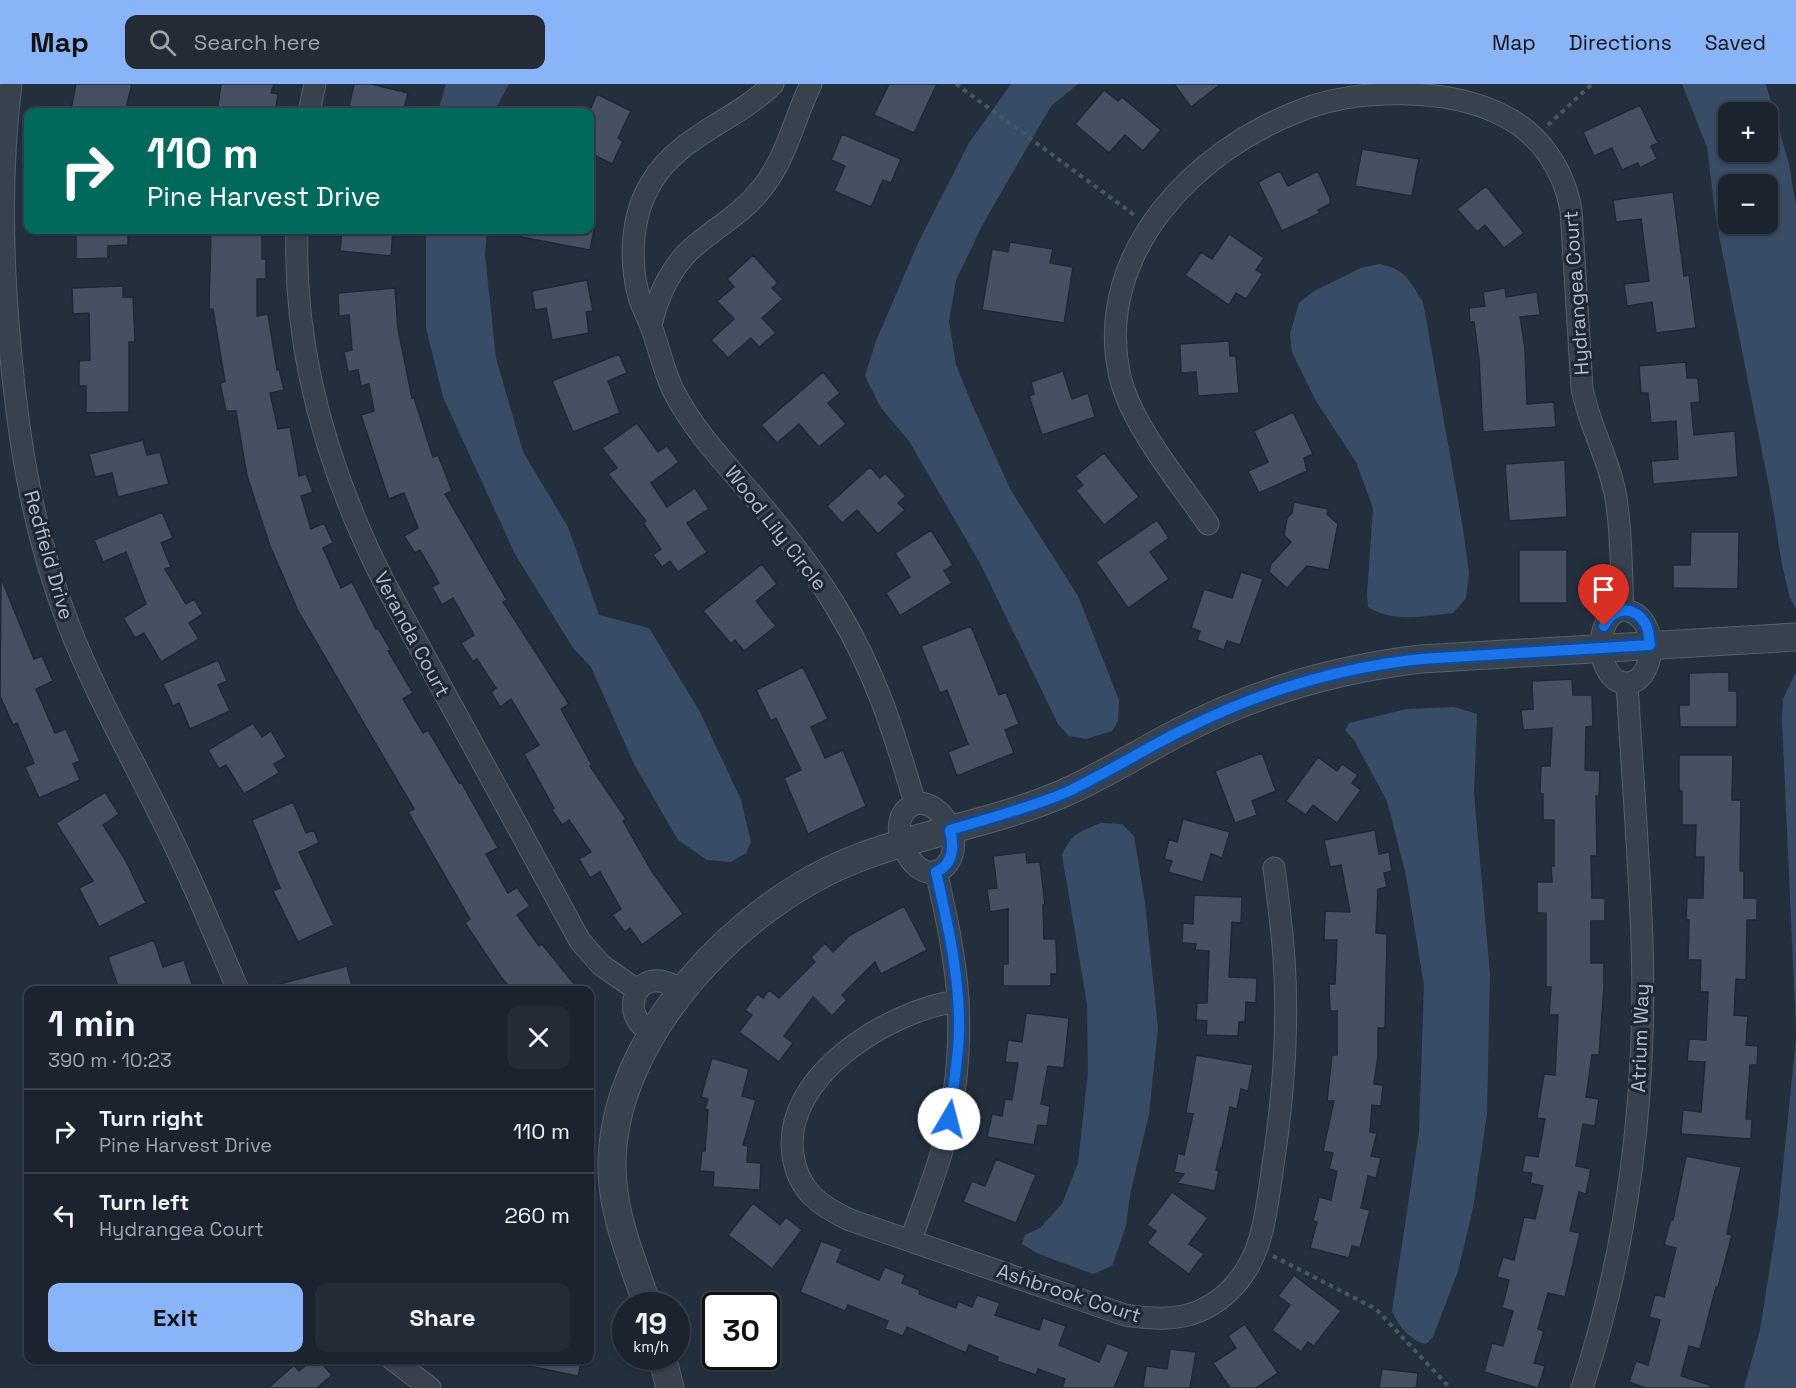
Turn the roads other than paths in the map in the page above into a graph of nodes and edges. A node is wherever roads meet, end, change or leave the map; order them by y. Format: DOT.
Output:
graph roads {
  1 [pos="11,84"];
  2 [pos="315,84"];
  3 [pos="773,84"];
  4 [pos="811,84"];
  5 [pos="310,108"];
  6 [pos="297,234"];
  7 [pos="3,315"];
  8 [pos="651,326"];
  9 [pos="1208,524"];
  10 [pos="1623,610"];
  11 [pos="1792,637"];
  12 [pos="1650,645"];
  13 [pos="1602,647"];
  14 [pos="1628,683"];
  15 [pos="915,803"];
  16 [pos="950,830"];
  17 [pos="902,843"];
  18 [pos="1274,868"];
  19 [pos="936,872"];
  20 [pos="236,986"];
  21 [pos="637,990"];
  22 [pos="683,990"];
  23 [pos="958,1000"];
  24 [pos="652,1036"];
  25 [pos="911,1240"];
  26 [pos="643,1292"];
  27 [pos="399,1364"];
  28 [pos="666,1370"];
  29 [pos="430,1388"];
  30 [pos="670,1388"];
  31 [pos="1582,1388"];
  1 -- 7 [label="street, Redfield Drive"];
  2 -- 5 [label="street"];
  3 -- 8 [label="street, Wood Lily Circle"];
  4 -- 8 [label="street"];
  6 -- 21 [label="street, Veranda Court"];
  7 -- 20 [label="street, Redfield Drive"];
  8 -- 15 [label="street, Wood Lily Circle"];
  9 -- 10 [label="street, Hydrangea Court"];
  10 -- 12 [label="street"];
  10 -- 13 [label="street"];
  11 -- 12 [label="street"];
  12 -- 13 [label="street"];
  12 -- 14 [label="street"];
  13 -- 14 [label="street"];
  13 -- 16 [label="street"];
  14 -- 31 [label="street, Atrium Way"];
  15 -- 16 [label="street"];
  15 -- 17 [label="street"];
  16 -- 17 [label="street"];
  16 -- 19 [label="street"];
  17 -- 19 [label="street"];
  17 -- 22 [label="street"];
  18 -- 25 [label="street, Ashbrook Court"];
  19 -- 23 [label="street"];
  21 -- 22 [label="street"];
  21 -- 24 [label="street"];
  22 -- 24 [label="street"];
  23 -- 25 [label="street"];
  23 -- 25 [label="street, Ashbrook Court"];
  24 -- 26 [label="street"];
  27 -- 29 [label="street"];
  28 -- 30 [label="street"];
}
